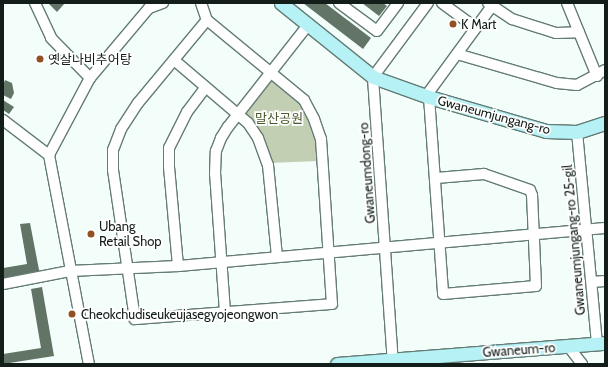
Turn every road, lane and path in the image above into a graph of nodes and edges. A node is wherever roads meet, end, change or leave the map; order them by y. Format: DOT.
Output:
graph roads {
  1 [pos="35,3"];
  2 [pos="164,3"];
  3 [pos="201,3"];
  4 [pos="281,3"];
  5 [pos="339,3"];
  6 [pos="398,3"];
  7 [pos="428,3"];
  8 [pos="442,3"];
  9 [pos="567,3"];
  10 [pos="491,4"];
  11 [pos="207,20"];
  12 [pos="308,25"];
  13 [pos="476,28"];
  14 [pos="579,32"];
  15 [pos="457,54"];
  16 [pos="174,60"];
  17 [pos="272,72"];
  18 [pos="601,73"];
  19 [pos="373,77"];
  20 [pos="90,78"];
  21 [pos="206,87"];
  22 [pos="427,97"];
  23 [pos="238,115"];
  24 [pos="3,120"];
  25 [pos="605,122"];
  26 [pos="577,132"];
  27 [pos="49,155"];
  28 [pos="436,178"];
  29 [pos="605,228"];
  30 [pos="586,230"];
  31 [pos="534,235"];
  32 [pos="440,243"];
  33 [pos="385,246"];
  34 [pos="327,252"];
  35 [pos="277,256"];
  36 [pos="222,261"];
  37 [pos="178,266"];
  38 [pos="127,268"];
  39 [pos="70,271"];
  40 [pos="605,281"];
  41 [pos="592,282"];
  42 [pos="3,284"];
  43 [pos="225,312"];
  44 [pos="601,344"];
  45 [pos="568,346"];
  46 [pos="393,361"];
  47 [pos="89,364"];
  48 [pos="337,364"];
  49 [pos="582,364"];
  1 -- 20 [label="street"];
  2 -- 20 [label="street"];
  3 -- 11 [label="street"];
  4 -- 12 [label="main road, Gwaneumjungang-ro"];
  5 -- 6 [label="street"];
  7 -- 19 [label="street"];
  8 -- 13 [label="street"];
  9 -- 14 [label="street"];
  10 -- 13 [label="street"];
  10 -- 14 [label="street"];
  11 -- 16 [label="street"];
  11 -- 17 [label="street"];
  12 -- 17 [label="street"];
  12 -- 19 [label="main road, Gwaneumjungang-ro"];
  13 -- 15 [label="street"];
  14 -- 18 [label="street"];
  15 -- 18 [label="street"];
  15 -- 22 [label="street"];
  16 -- 21 [label="street"];
  16 -- 38 [label="street"];
  17 -- 23 [label="street"];
  17 -- 34 [label="street"];
  19 -- 22 [label="main road, Gwaneumjungang-ro"];
  19 -- 33 [label="street, Gwaneumdong-ro"];
  20 -- 27 [label="street"];
  21 -- 23 [label="street"];
  21 -- 37 [label="street"];
  22 -- 26 [label="main road, Gwaneumjungang-ro"];
  22 -- 28 [label="street, Gwaneumjungang-ro"];
  23 -- 35 [label="street"];
  23 -- 36 [label="street"];
  24 -- 27 [label="street"];
  25 -- 26 [label="main road, Gwaneumjungang-ro"];
  26 -- 30 [label="street, Gwaneumjungang-ro 25-gil"];
  27 -- 39 [label="street"];
  28 -- 31 [label="street"];
  28 -- 32 [label="street, Gwaneumjungang-ro"];
  29 -- 30 [label="street"];
  30 -- 31 [label="street"];
  30 -- 41 [label="street, Gwaneumjungang-ro 25-gil"];
  31 -- 32 [label="street"];
  31 -- 32 [label="street, Gwaneumjungang-ro"];
  32 -- 33 [label="street"];
  33 -- 34 [label="street"];
  33 -- 46 [label="street, Gwaneumdong-ro"];
  34 -- 35 [label="street"];
  34 -- 43 [label="street"];
  35 -- 36 [label="street"];
  36 -- 37 [label="street"];
  36 -- 43 [label="street"];
  37 -- 38 [label="street"];
  38 -- 39 [label="street"];
  38 -- 43 [label="street"];
  39 -- 42 [label="street"];
  39 -- 47 [label="street"];
  40 -- 41 [label="street"];
  41 -- 44 [label="street, Gwaneumjungang-ro 25-gil"];
  44 -- 45 [label="main road, Gwaneum-ro"];
  45 -- 46 [label="main road, Gwaneum-ro"];
  45 -- 49 [label="street"];
  46 -- 48 [label="main road, Gwaneum-ro"];
}
